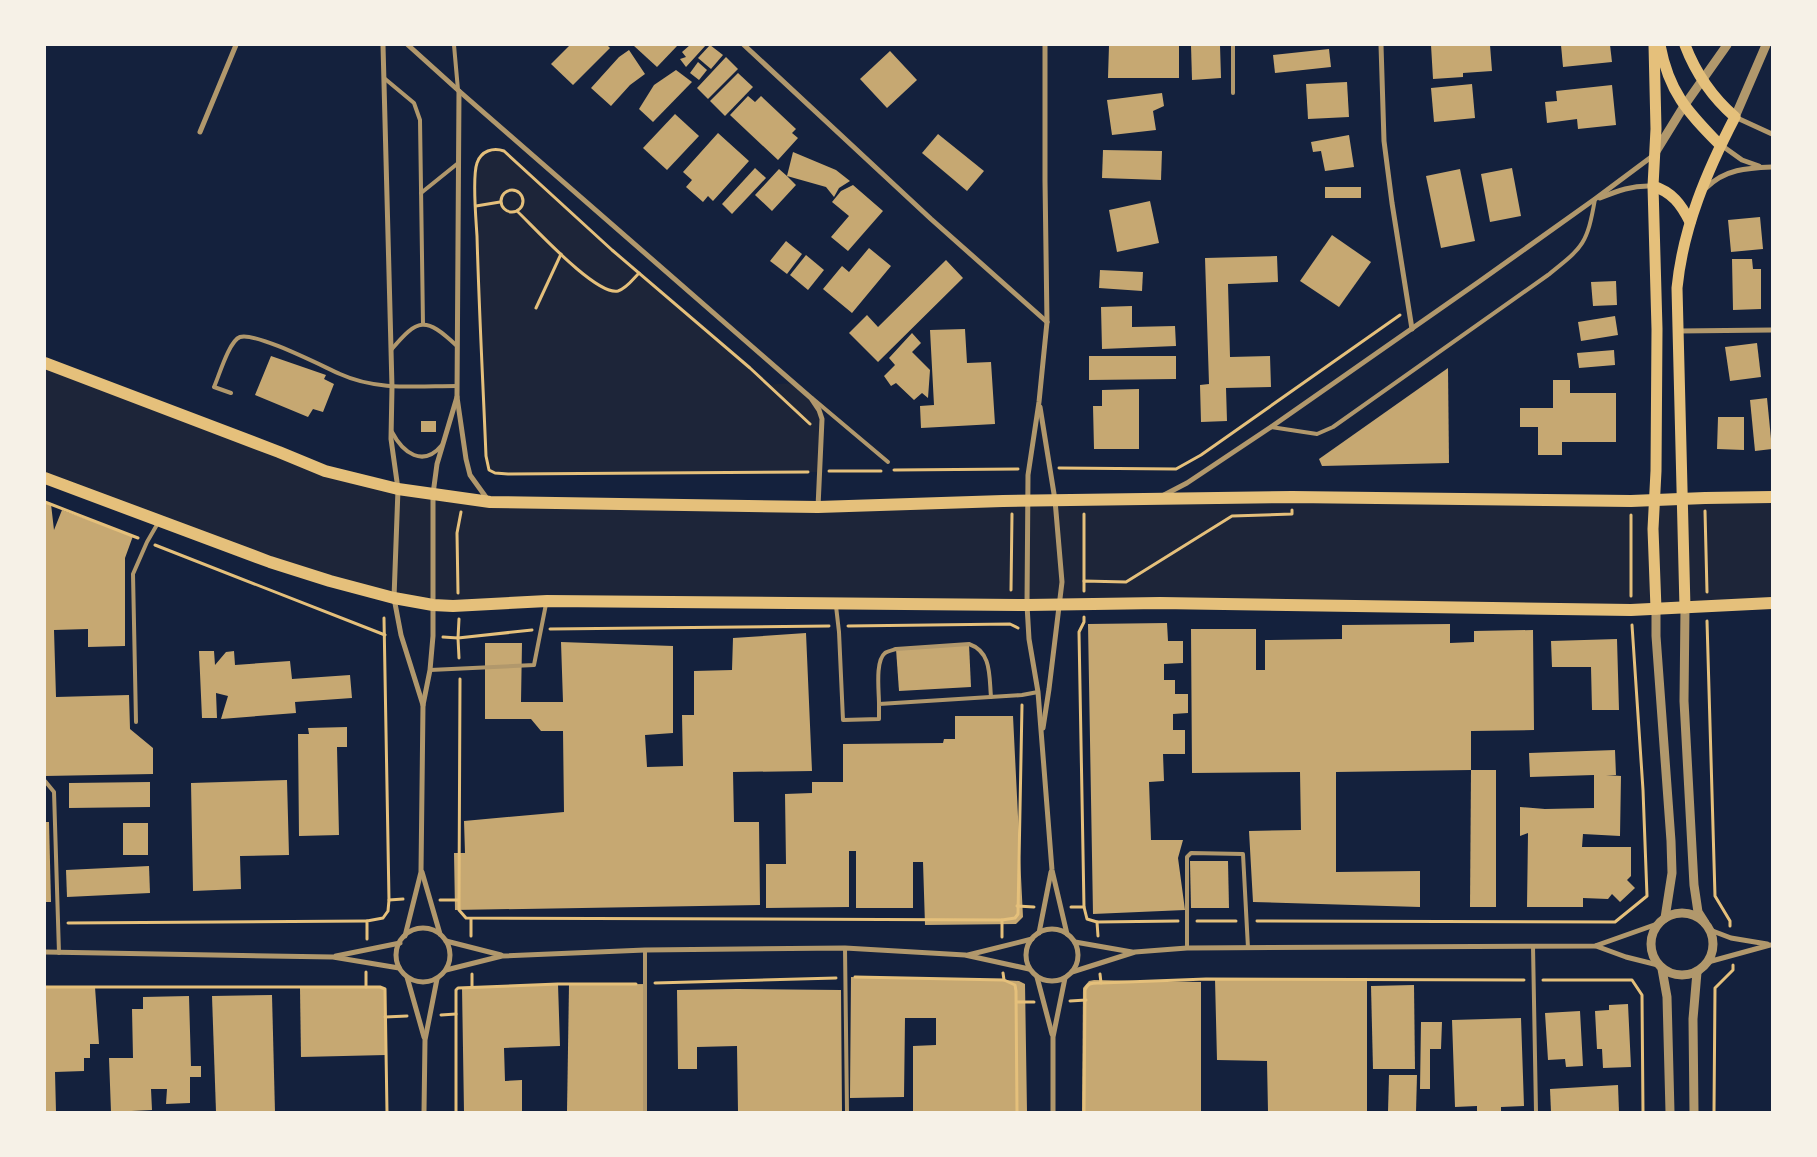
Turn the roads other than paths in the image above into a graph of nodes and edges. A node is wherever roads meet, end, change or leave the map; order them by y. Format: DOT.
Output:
graph roads {
  1 [pos="236,45"];
  2 [pos="383,45"];
  3 [pos="408,45"];
  4 [pos="454,45"];
  5 [pos="744,45"];
  6 [pos="1045,45"];
  7 [pos="1233,45"];
  8 [pos="1382,45"];
  9 [pos="1654,45"];
  10 [pos="1660,45"];
  11 [pos="1685,45"];
  12 [pos="1727,45"];
  13 [pos="1766,45"];
  14 [pos="384,78"];
  15 [pos="1702,80"];
  16 [pos="458,91"];
  17 [pos="1233,93"];
  18 [pos="1684,106"];
  19 [pos="1735,117"];
  20 [pos="200,132"];
  21 [pos="1772,134"];
  22 [pos="1720,145"];
  23 [pos="1655,154"];
  24 [pos="457,164"];
  25 [pos="1772,166"];
  26 [pos="1652,186"];
  27 [pos="421,193"];
  28 [pos="1698,199"];
  29 [pos="1595,200"];
  30 [pos="1690,222"];
  31 [pos="1047,322"];
  32 [pos="423,324"];
  33 [pos="1412,329"];
  34 [pos="1657,329"];
  35 [pos="1772,330"];
  36 [pos="1679,331"];
  37 [pos="457,346"];
  38 [pos="391,350"];
  39 [pos="45,363"];
  40 [pos="457,386"];
  41 [pos="392,387"];
  42 [pos="802,390"];
  43 [pos="231,394"];
  44 [pos="457,397"];
  45 [pos="1039,402"];
  46 [pos="1271,427"];
  47 [pos="392,432"];
  48 [pos="443,443"];
  49 [pos="888,462"];
  50 [pos="45,478"];
  51 [pos="398,489"];
  52 [pos="433,494"];
  53 [pos="1772,497"];
  54 [pos="1157,498"];
  55 [pos="1055,500"];
  56 [pos="1682,500"];
  57 [pos="1026,501"];
  58 [pos="1654,501"];
  59 [pos="490,502"];
  60 [pos="818,507"];
  61 [pos="160,521"];
  62 [pos="389,596"];
  63 [pos="547,601"];
  64 [pos="1772,602"];
  65 [pos="836,604"];
  66 [pos="1060,604"];
  67 [pos="434,605"];
  68 [pos="1027,605"];
  69 [pos="1685,608"];
  70 [pos="1656,609"];
  71 [pos="430,670"];
  72 [pos="1038,692"];
  73 [pos="990,697"];
  74 [pos="879,704"];
  75 [pos="423,705"];
  76 [pos="136,722"];
  77 [pos="1042,736"];
  78 [pos="45,781"];
  79 [pos="1052,870"];
  80 [pos="421,872"];
  81 [pos="1662,920"];
  82 [pos="1708,926"];
  83 [pos="1039,933"];
  84 [pos="440,934"];
  85 [pos="1067,934"];
  86 [pos="405,936"];
  87 [pos="1032,939"];
  88 [pos="446,941"];
  89 [pos="1075,942"];
  90 [pos="400,943"];
  91 [pos="1771,945"];
  92 [pos="1533,946"];
  93 [pos="1595,946"];
  94 [pos="846,948"];
  95 [pos="1187,948"];
  96 [pos="1248,948"];
  97 [pos="645,950"];
  98 [pos="45,952"];
  99 [pos="1135,952"];
  100 [pos="59,953"];
  101 [pos="965,955"];
  102 [pos="333,956"];
  103 [pos="502,956"];
  104 [pos="1708,962"];
  105 [pos="1660,967"];
  106 [pos="399,968"];
  107 [pos="1029,968"];
  108 [pos="446,970"];
  109 [pos="1072,972"];
  110 [pos="1697,972"];
  111 [pos="407,977"];
  112 [pos="1037,977"];
  113 [pos="1065,978"];
  114 [pos="436,979"];
  115 [pos="1053,1037"];
  116 [pos="425,1040"];
  117 [pos="424,1112"];
  118 [pos="645,1112"];
  119 [pos="847,1112"];
  120 [pos="1054,1112"];
  121 [pos="1536,1112"];
  122 [pos="1670,1112"];
  123 [pos="1694,1112"];
  1 -- 20 [label="street"];
  2 -- 14 [label="street"];
  3 -- 16 [label="street"];
  4 -- 16 [label="lane"];
  5 -- 31 [label="street"];
  6 -- 31 [label="street"];
  7 -- 17 [label="lane"];
  8 -- 33 [label="street"];
  9 -- 23 [label="main road"];
  10 -- 18 [label="main road"];
  11 -- 15 [label="main road"];
  12 -- 15 [label="street"];
  13 -- 19 [label="street"];
  14 -- 27 [label="lane"];
  14 -- 38 [label="street"];
  15 -- 18 [label="street"];
  15 -- 19 [label="main road"];
  16 -- 24 [label="street"];
  16 -- 42 [label="street"];
  18 -- 22 [label="main road"];
  18 -- 23 [label="street"];
  19 -- 21 [label="street"];
  19 -- 22 [label="main road"];
  22 -- 25 [label="street"];
  22 -- 28 [label="main road"];
  23 -- 26 [label="main road"];
  23 -- 29 [label="street"];
  24 -- 27 [label="lane"];
  24 -- 37 [label="street"];
  25 -- 28 [label="street"];
  26 -- 29 [label="street"];
  26 -- 30 [label="main road"];
  26 -- 34 [label="main road"];
  27 -- 32 [label="lane"];
  28 -- 30 [label="main road"];
  29 -- 33 [label="street"];
  29 -- 46 [label="lane"];
  30 -- 36 [label="main road"];
  31 -- 45 [label="street"];
  32 -- 37 [label="lane"];
  32 -- 38 [label="lane"];
  33 -- 46 [label="street"];
  34 -- 36 [label="main road"];
  34 -- 58 [label="main road"];
  35 -- 36 [label="street"];
  36 -- 56 [label="main road"];
  37 -- 40 [label="street"];
  38 -- 41 [label="street"];
  39 -- 51 [label="highway"];
  40 -- 41 [label="lane"];
  40 -- 44 [label="street"];
  41 -- 43 [label="lane"];
  41 -- 47 [label="street"];
  42 -- 49 [label="lane"];
  42 -- 60 [label="street"];
  44 -- 48 [label="street"];
  44 -- 59 [label="street"];
  45 -- 55 [label="street"];
  45 -- 57 [label="street"];
  46 -- 54 [label="street"];
  47 -- 48 [label="lane"];
  47 -- 51 [label="street"];
  48 -- 52 [label="street"];
  50 -- 61 [label="highway"];
  51 -- 52 [label="highway"];
  51 -- 62 [label="street"];
  52 -- 59 [label="highway"];
  52 -- 67 [label="street"];
  53 -- 56 [label="highway"];
  54 -- 55 [label="highway"];
  54 -- 58 [label="highway"];
  55 -- 57 [label="highway"];
  55 -- 66 [label="street"];
  56 -- 58 [label="highway"];
  56 -- 69 [label="main road"];
  57 -- 60 [label="highway"];
  57 -- 68 [label="street"];
  58 -- 70 [label="main road"];
  59 -- 60 [label="highway"];
  61 -- 62 [label="highway"];
  61 -- 76 [label="lane"];
  62 -- 67 [label="highway"];
  62 -- 75 [label="street"];
  63 -- 65 [label="highway"];
  63 -- 67 [label="highway"];
  63 -- 71 [label="lane"];
  64 -- 69 [label="highway"];
  65 -- 68 [label="highway"];
  65 -- 74 [label="lane"];
  66 -- 68 [label="highway"];
  66 -- 70 [label="highway"];
  66 -- 77 [label="street"];
  67 -- 71 [label="street"];
  68 -- 72 [label="street"];
  69 -- 70 [label="highway"];
  69 -- 82 [label="street"];
  70 -- 81 [label="street"];
  71 -- 75 [label="street"];
  72 -- 73 [label="lane"];
  72 -- 77 [label="street"];
  73 -- 74 [label="lane"];
  73 -- 74 [label="lane"];
  75 -- 80 [label="street"];
  77 -- 79 [label="street"];
  78 -- 100 [label="lane"];
  79 -- 83 [label="street"];
  79 -- 85 [label="street"];
  80 -- 84 [label="street"];
  80 -- 86 [label="street"];
  81 -- 82 [label="street"];
  81 -- 93 [label="street"];
  81 -- 105 [label="street"];
  82 -- 91 [label="street"];
  82 -- 104 [label="street"];
  83 -- 85 [label="street"];
  83 -- 87 [label="street"];
  84 -- 86 [label="street"];
  84 -- 88 [label="street"];
  85 -- 89 [label="street"];
  86 -- 90 [label="street"];
  87 -- 101 [label="street"];
  87 -- 107 [label="street"];
  88 -- 103 [label="street"];
  88 -- 108 [label="street"];
  89 -- 99 [label="street"];
  89 -- 109 [label="street"];
  90 -- 102 [label="street"];
  90 -- 106 [label="street"];
  91 -- 104 [label="street"];
  92 -- 93 [label="street"];
  92 -- 96 [label="street"];
  92 -- 121 [label="lane"];
  93 -- 105 [label="street"];
  94 -- 97 [label="street"];
  94 -- 101 [label="street"];
  94 -- 119 [label="lane"];
  95 -- 96 [label="street"];
  95 -- 96 [label="lane"];
  95 -- 99 [label="street"];
  97 -- 103 [label="street"];
  97 -- 118 [label="lane"];
  98 -- 100 [label="street"];
  99 -- 109 [label="street"];
  100 -- 102 [label="street"];
  101 -- 107 [label="street"];
  102 -- 106 [label="street"];
  103 -- 108 [label="street"];
  104 -- 110 [label="street"];
  105 -- 110 [label="street"];
  105 -- 122 [label="street"];
  106 -- 111 [label="street"];
  107 -- 112 [label="street"];
  108 -- 114 [label="street"];
  109 -- 113 [label="street"];
  110 -- 123 [label="street"];
  111 -- 114 [label="street"];
  111 -- 116 [label="street"];
  112 -- 113 [label="street"];
  112 -- 115 [label="street"];
  113 -- 115 [label="street"];
  114 -- 116 [label="street"];
  115 -- 120 [label="street"];
  116 -- 117 [label="street"];
}
